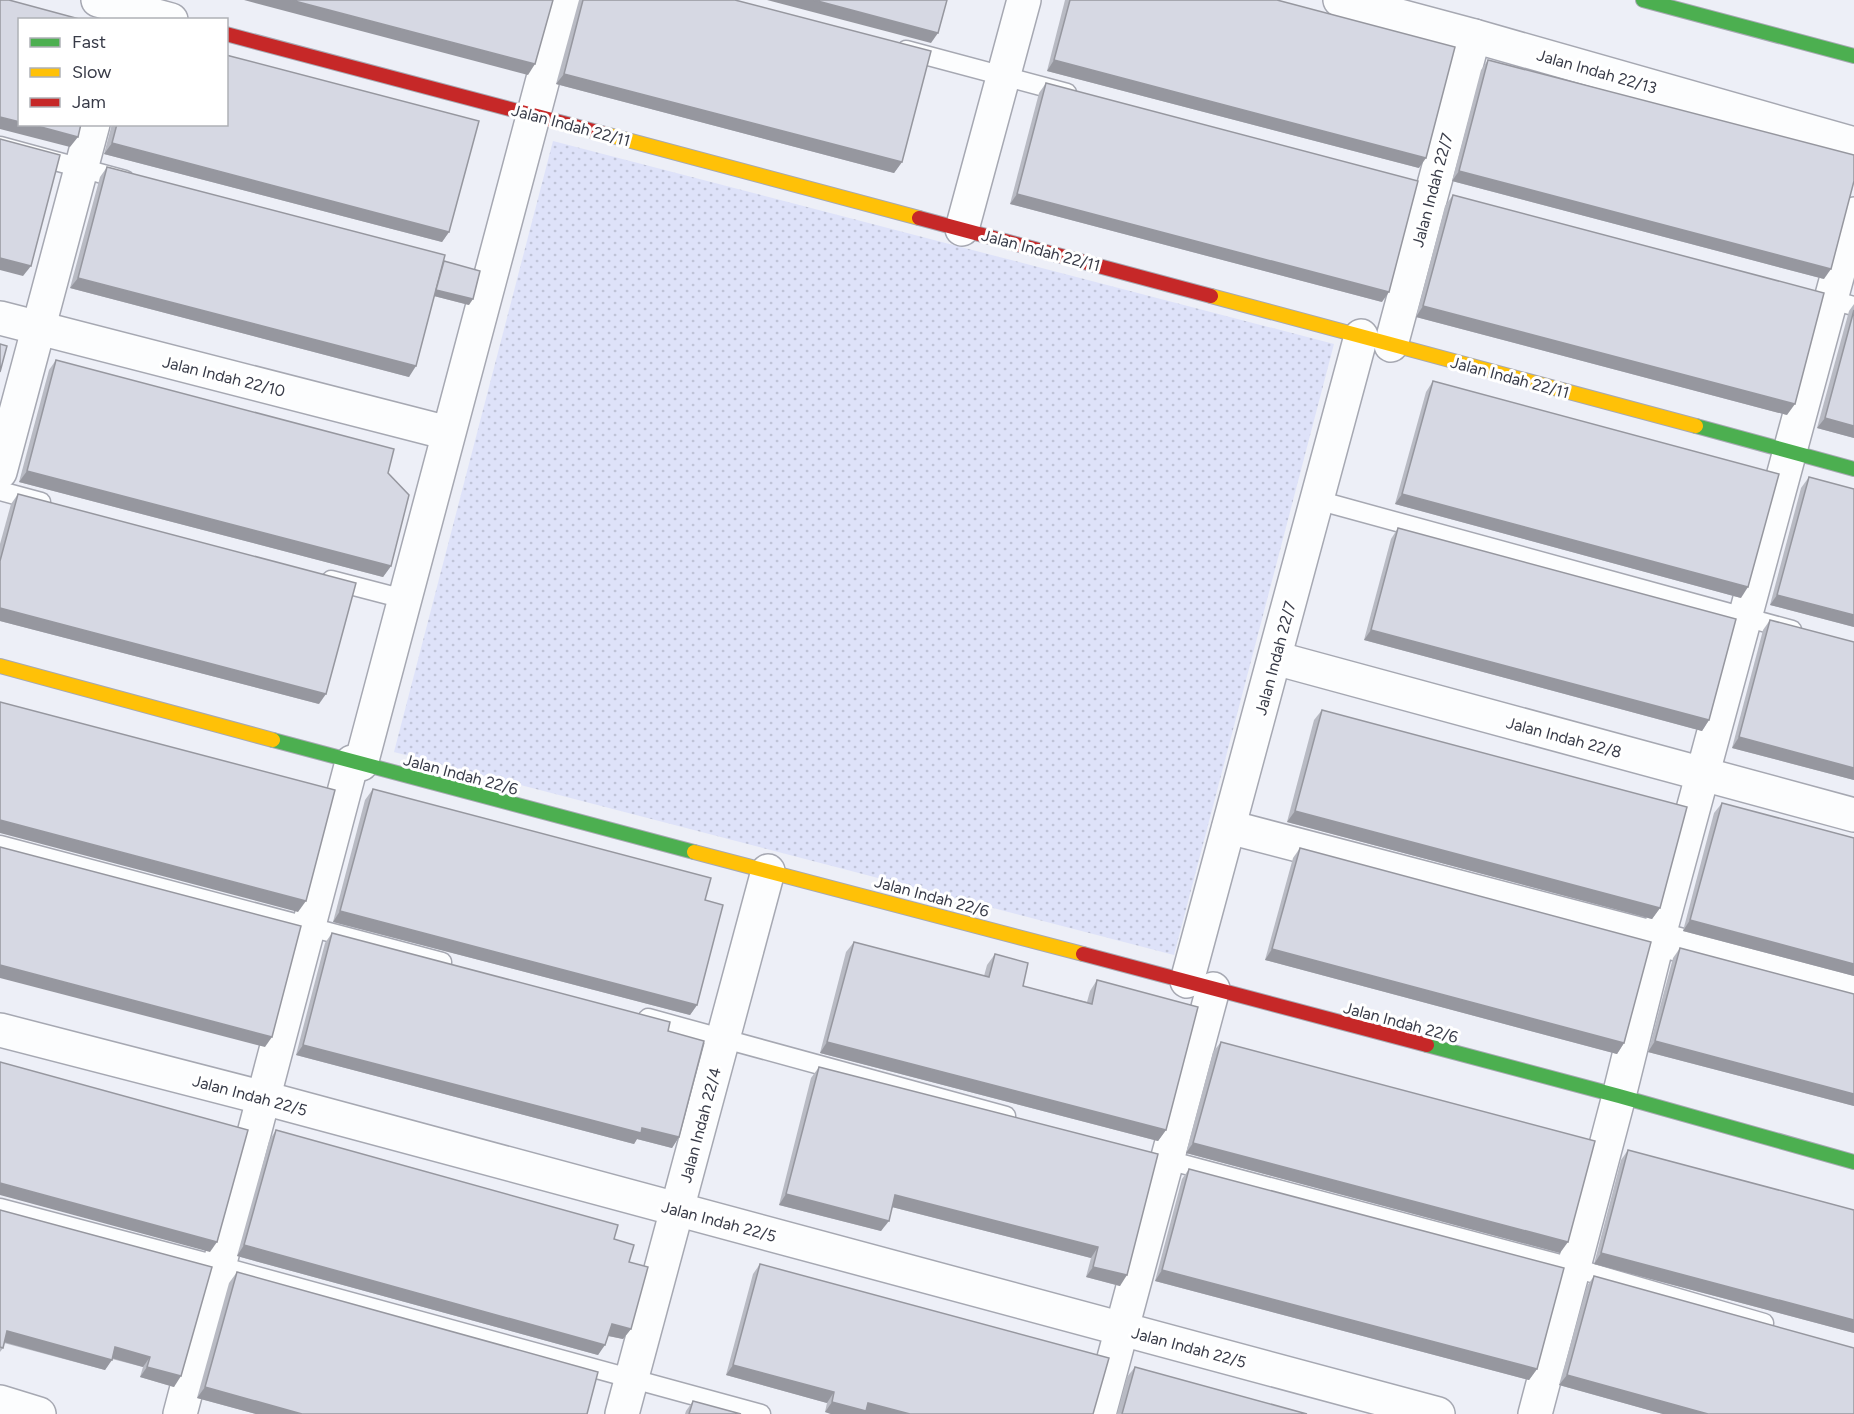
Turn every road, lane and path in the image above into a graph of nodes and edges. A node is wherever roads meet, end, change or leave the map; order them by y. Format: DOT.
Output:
graph roads {
  1 [pos="564,0"];
  2 [pos="1024,0"];
  3 [pos="1340,0"];
  4 [pos="1642,0"];
  5 [pos="118,7"];
  6 [pos="163,18"];
  7 [pos="228,35"];
  8 [pos="1474,36"];
  9 [pos="889,46"];
  10 [pos="1854,56"];
  11 [pos="1004,76"];
  12 [pos="1084,98"];
  13 [pos="534,115"];
  14 [pos="92,126"];
  15 [pos="1854,144"];
  16 [pos="0,146"];
  17 [pos="82,168"];
  18 [pos="138,183"];
  19 [pos="1854,214"];
  20 [pos="962,229"];
  21 [pos="1831,300"];
  22 [pos="0,318"];
  23 [pos="38,329"];
  24 [pos="1376,340"];
  25 [pos="448,434"];
  26 [pos="1790,452"];
  27 [pos="1854,469"];
  28 [pos="0,472"];
  29 [pos="0,491"];
  30 [pos="1317,500"];
  31 [pos="58,506"];
  32 [pos="312,575"];
  33 [pos="404,600"];
  34 [pos="1746,617"];
  35 [pos="1811,635"];
  36 [pos="1275,658"];
  37 [pos="0,666"];
  38 [pos="356,763"];
  39 [pos="1703,774"];
  40 [pos="1854,815"];
  41 [pos="1229,826"];
  42 [pos="0,845"];
  43 [pos="768,871"];
  44 [pos="309,926"];
  45 [pos="1658,939"];
  46 [pos="459,967"];
  47 [pos="1200,985"];
  48 [pos="1854,992"];
  49 [pos="631,1013"];
  50 [pos="0,1030"];
  51 [pos="723,1038"];
  52 [pos="1619,1096"];
  53 [pos="264,1098"];
  54 [pos="1019,1119"];
  55 [pos="1156,1156"];
  56 [pos="1854,1162"];
  57 [pos="0,1208"];
  58 [pos="677,1209"];
  59 [pos="220,1266"];
  60 [pos="1575,1268"];
  61 [pos="1776,1327"];
  62 [pos="1122,1329"];
  63 [pos="632,1379"];
  64 [pos="0,1402"];
  65 [pos="39,1414"];
  66 [pos="180,1414"];
  67 [pos="622,1414"];
  68 [pos="761,1414"];
  69 [pos="1099,1414"];
  70 [pos="1438,1414"];
  71 [pos="1535,1414"];
  1 -- 13 [label="street"];
  2 -- 11 [label="street"];
  3 -- 8 [label="street, Jalan Indah 22/13"];
  4 -- 10 [label="street"];
  5 -- 6 [label="street"];
  7 -- 13 [label="street, Jalan Indah 22/11"];
  8 -- 15 [label="street, Jalan Indah 22/13"];
  8 -- 24 [label="street, Jalan Indah 22/7"];
  9 -- 11 [label="lane"];
  11 -- 12 [label="lane"];
  11 -- 20 [label="street"];
  13 -- 20 [label="street, Jalan Indah 22/11"];
  13 -- 25 [label="street"];
  14 -- 17 [label="street"];
  16 -- 17 [label="lane"];
  17 -- 18 [label="lane"];
  17 -- 23 [label="street"];
  19 -- 21 [label="street"];
  20 -- 24 [label="street, Jalan Indah 22/11"];
  21 -- 26 [label="street"];
  22 -- 23 [label="street, Jalan Indah 22/10"];
  23 -- 25 [label="street, Jalan Indah 22/10"];
  23 -- 28 [label="street"];
  24 -- 26 [label="street, Jalan Indah 22/11"];
  24 -- 30 [label="street, Jalan Indah 22/7"];
  25 -- 33 [label="street"];
  26 -- 27 [label="street, Jalan Indah 22/11"];
  26 -- 34 [label="street"];
  29 -- 31 [label="lane"];
  30 -- 34 [label="lane"];
  30 -- 36 [label="street, Jalan Indah 22/7"];
  32 -- 33 [label="lane"];
  33 -- 38 [label="street"];
  34 -- 35 [label="lane"];
  34 -- 39 [label="street"];
  36 -- 39 [label="street, Jalan Indah 22/8"];
  36 -- 41 [label="street, Jalan Indah 22/7"];
  37 -- 38 [label="street, Jalan Indah 22/6"];
  38 -- 43 [label="street, Jalan Indah 22/6"];
  38 -- 44 [label="street"];
  39 -- 40 [label="street, Jalan Indah 22/8"];
  39 -- 45 [label="street"];
  41 -- 45 [label="street"];
  41 -- 47 [label="street, Jalan Indah 22/7"];
  42 -- 44 [label="lane"];
  43 -- 47 [label="street, Jalan Indah 22/6"];
  43 -- 51 [label="street, Jalan Indah 22/4"];
  44 -- 46 [label="lane"];
  44 -- 53 [label="street"];
  45 -- 48 [label="street"];
  45 -- 52 [label="street"];
  47 -- 52 [label="street, Jalan Indah 22/6"];
  47 -- 55 [label="street, Jalan Indah 22/7"];
  49 -- 51 [label="lane"];
  50 -- 53 [label="street, Jalan Indah 22/5"];
  51 -- 54 [label="lane"];
  51 -- 58 [label="street, Jalan Indah 22/4"];
  52 -- 56 [label="street, Jalan Indah 22/6"];
  52 -- 60 [label="street"];
  53 -- 58 [label="street, Jalan Indah 22/5"];
  53 -- 59 [label="street"];
  55 -- 60 [label="lane"];
  55 -- 62 [label="street, Jalan Indah 22/7"];
  57 -- 59 [label="lane"];
  58 -- 62 [label="street, Jalan Indah 22/5"];
  58 -- 63 [label="street, Jalan Indah 22/4"];
  59 -- 63 [label="lane"];
  59 -- 66 [label="street"];
  60 -- 61 [label="lane"];
  60 -- 71 [label="street"];
  62 -- 69 [label="street, Jalan Indah 22/7"];
  62 -- 70 [label="street, Jalan Indah 22/5"];
  63 -- 67 [label="street, Jalan Indah 22/4"];
  63 -- 68 [label="lane"];
  64 -- 65 [label="street"];
}
